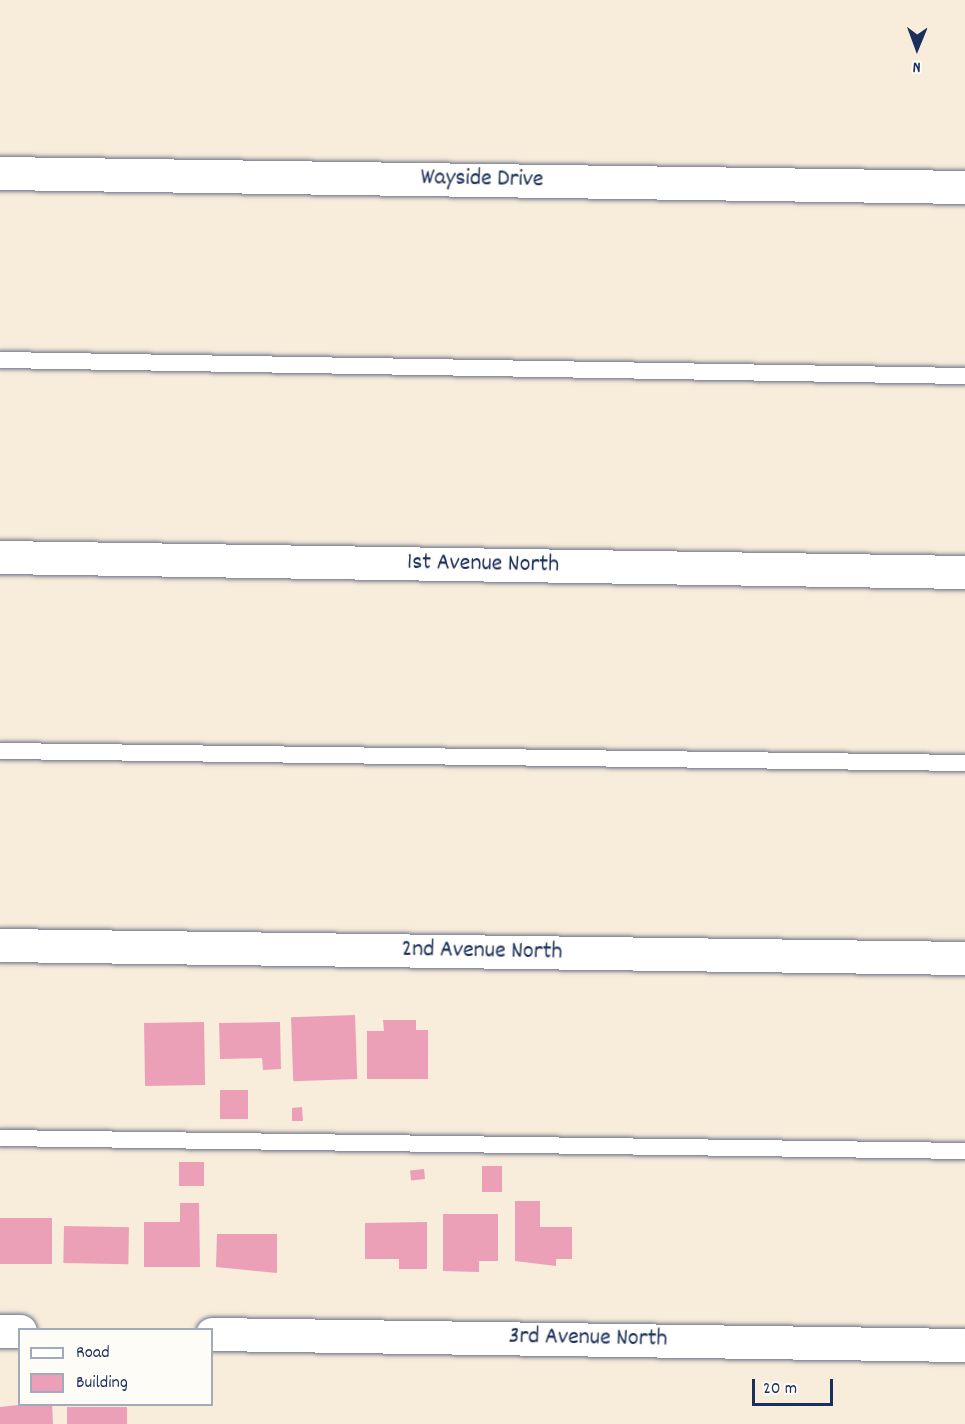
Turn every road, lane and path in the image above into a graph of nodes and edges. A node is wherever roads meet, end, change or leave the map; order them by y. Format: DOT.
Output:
graph roads {
  1 [pos="0,173"];
  2 [pos="965,187"];
  3 [pos="0,360"];
  4 [pos="965,376"];
  5 [pos="0,557"];
  6 [pos="965,572"];
  7 [pos="0,751"];
  8 [pos="965,763"];
  9 [pos="0,945"];
  10 [pos="965,958"];
  11 [pos="0,1138"];
  12 [pos="965,1151"];
  13 [pos="0,1331"];
  14 [pos="18,1331"];
  15 [pos="213,1334"];
  16 [pos="965,1345"];
  1 -- 2 [label="street, Wayside Drive"];
  3 -- 4 [label="lane"];
  5 -- 6 [label="street, 1st Avenue North"];
  7 -- 8 [label="lane"];
  9 -- 10 [label="street, 2nd Avenue North"];
  11 -- 12 [label="lane"];
  13 -- 14 [label="street"];
  15 -- 16 [label="street, 3rd Avenue North"];
}
